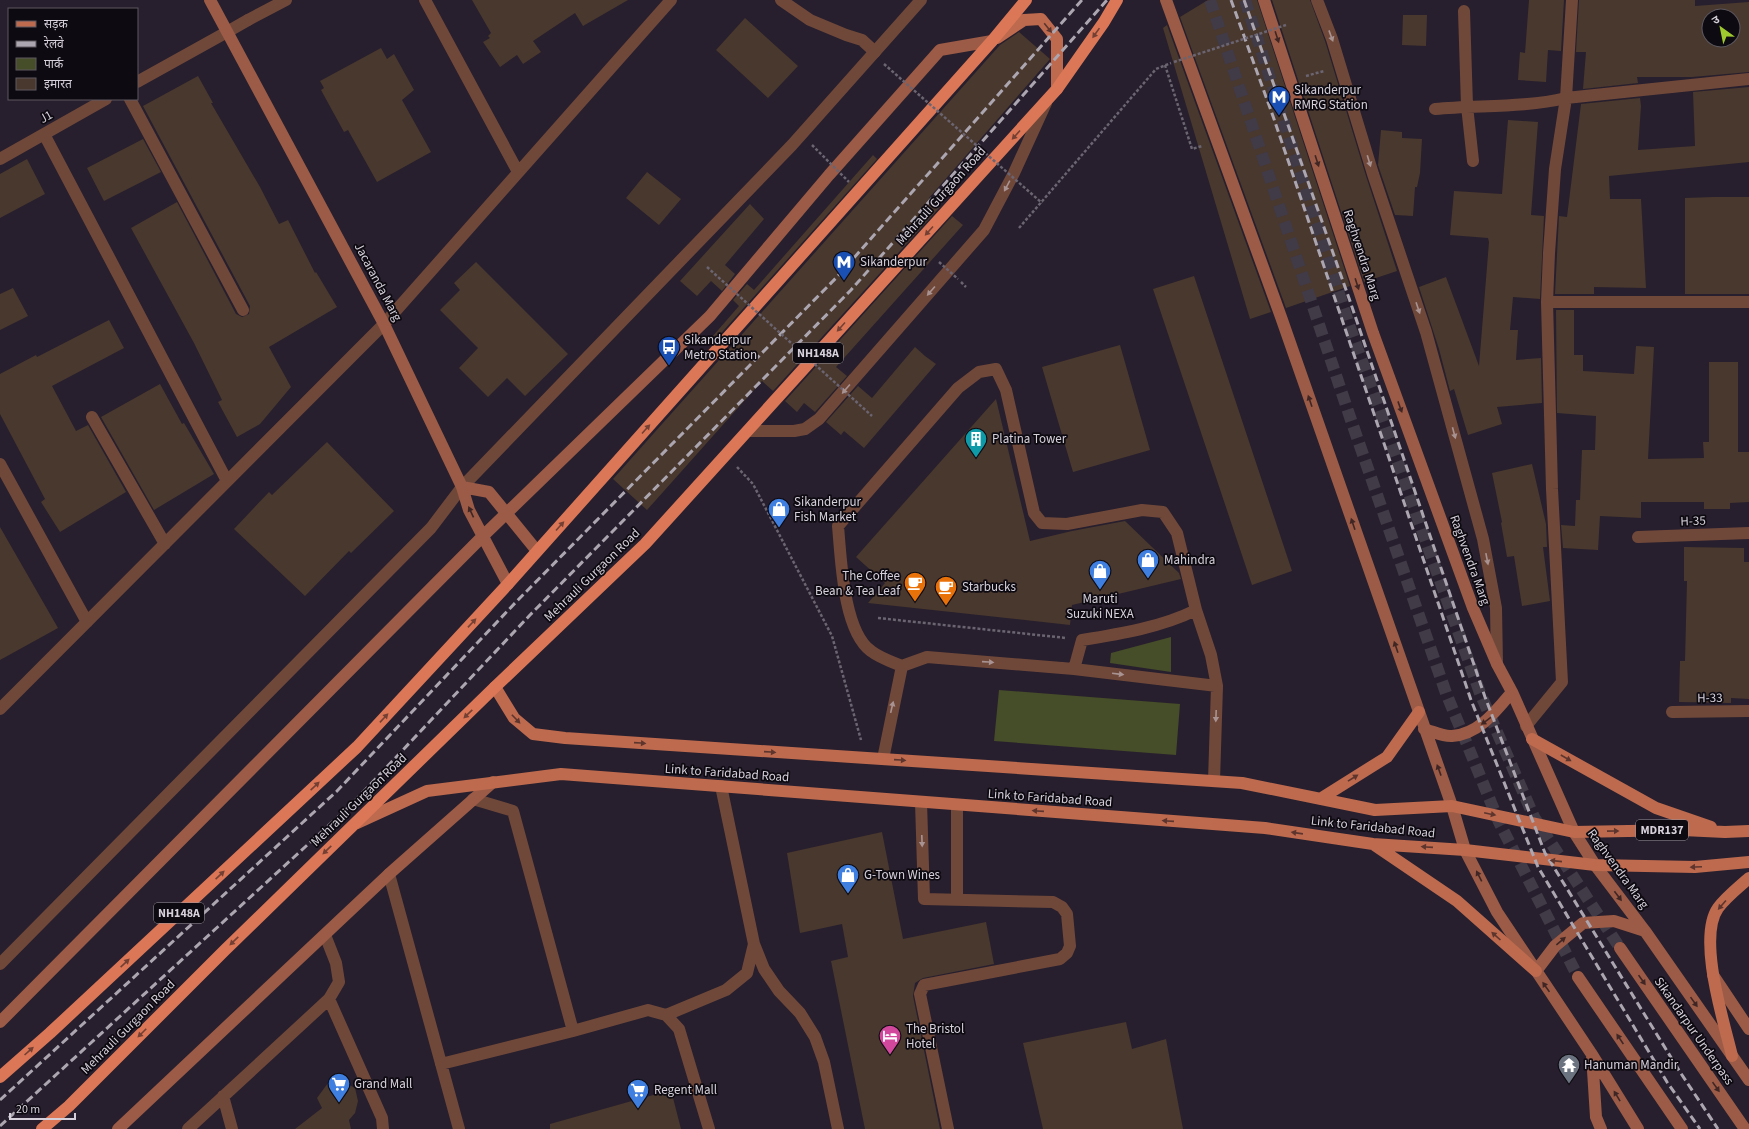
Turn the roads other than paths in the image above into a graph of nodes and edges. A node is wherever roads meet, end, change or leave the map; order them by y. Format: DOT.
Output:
graph roads {
  1 [pos="210,0"];
  2 [pos="286,0"];
  3 [pos="425,0"];
  4 [pos="670,0"];
  5 [pos="781,0"];
  6 [pos="921,0"];
  7 [pos="1026,0"];
  8 [pos="1117,0"];
  9 [pos="1166,0"];
  10 [pos="1264,0"];
  11 [pos="1316,0"];
  12 [pos="1572,0"];
  13 [pos="1464,12"];
  14 [pos="227,32"];
  15 [pos="992,41"];
  16 [pos="875,52"];
  17 [pos="1749,79"];
  18 [pos="138,81"];
  19 [pos="1057,89"];
  20 [pos="1566,98"];
  21 [pos="104,100"];
  22 [pos="131,100"];
  23 [pos="1047,100"];
  24 [pos="1467,106"];
  25 [pos="1435,109"];
  26 [pos="44,134"];
  27 [pos="0,158"];
  28 [pos="1473,161"];
  29 [pos="518,172"];
  30 [pos="1547,302"];
  31 [pos="1749,302"];
  32 [pos="243,310"];
  33 [pos="384,324"];
  34 [pos="92,417"];
  35 [pos="748,431"];
  36 [pos="0,464"];
  37 [pos="227,481"];
  38 [pos="462,487"];
  39 [pos="506,514"];
  40 [pos="1749,533"];
  41 [pos="484,536"];
  42 [pos="1638,537"];
  43 [pos="165,544"];
  44 [pos="538,551"];
  45 [pos="508,584"];
  46 [pos="1196,610"];
  47 [pos="87,622"];
  48 [pos="1497,664"];
  49 [pos="902,666"];
  50 [pos="1074,669"];
  51 [pos="1217,686"];
  52 [pos="495,687"];
  53 [pos="1512,692"];
  54 [pos="0,709"];
  55 [pos="1749,711"];
  56 [pos="1419,712"];
  57 [pos="1672,712"];
  58 [pos="1526,726"];
  59 [pos="1424,729"];
  60 [pos="1532,739"];
  61 [pos="883,759"];
  62 [pos="1214,781"];
  63 [pos="493,782"];
  64 [pos="721,786"];
  65 [pos="1320,798"];
  66 [pos="473,799"];
  67 [pos="921,802"];
  68 [pos="958,805"];
  69 [pos="1452,806"];
  70 [pos="355,823"];
  71 [pos="1749,831"];
  72 [pos="1574,832"];
  73 [pos="1726,832"];
  74 [pos="1373,844"];
  75 [pos="1465,850"];
  76 [pos="1749,862"];
  77 [pos="1595,865"];
  78 [pos="389,874"];
  79 [pos="1749,878"];
  80 [pos="957,899"];
  81 [pos="1645,931"];
  82 [pos="325,935"];
  83 [pos="754,944"];
  84 [pos="1620,948"];
  85 [pos="0,964"];
  86 [pos="1536,971"];
  87 [pos="1713,975"];
  88 [pos="1578,977"];
  89 [pos="329,999"];
  90 [pos="666,1015"];
  91 [pos="0,1022"];
  92 [pos="1749,1029"];
  93 [pos="573,1031"];
  94 [pos="1591,1053"];
  95 [pos="1732,1056"];
  96 [pos="441,1064"];
  97 [pos="0,1077"];
  98 [pos="1749,1080"];
  99 [pos="223,1096"];
  100 [pos="42,1129"];
  101 [pos="118,1129"];
  102 [pos="188,1129"];
  103 [pos="232,1129"];
  104 [pos="383,1129"];
  105 [pos="459,1129"];
  106 [pos="709,1129"];
  107 [pos="838,1129"];
  108 [pos="948,1129"];
  109 [pos="1600,1129"];
  110 [pos="1638,1129"];
  111 [pos="1682,1129"];
  112 [pos="1745,1129"];
  1 -- 14 [label="street, Jacaranda Marg"];
  2 -- 14 [label="street"];
  3 -- 29 [label="street"];
  4 -- 29 [label="street"];
  5 -- 16 [label="street"];
  6 -- 16 [label="street"];
  7 -- 15 [label="highway, NH148A"];
  8 -- 19 [label="highway, Mehrauli Gurgaon Road / NH148A, one-way"];
  56 -- 9 [label="street, one-way"];
  10 -- 48 [label="street, Raghvendra Marg, one-way"];
  11 -- 48 [label="street, one-way"];
  12 -- 20 [label="street"];
  13 -- 24 [label="street"];
  14 -- 18 [label="street"];
  14 -- 33 [label="street, Jacaranda Marg"];
  15 -- 19 [label="main road, one-way"];
  15 -- 39 [label="street"];
  44 -- 15 [label="highway, NH148A, one-way"];
  16 -- 38 [label="street"];
  17 -- 20 [label="street"];
  19 -- 23 [label="highway, Mehrauli Gurgaon Road / NH148A"];
  20 -- 24 [label="street"];
  20 -- 30 [label="street"];
  21 -- 26 [label="street, J1"];
  22 -- 32 [label="street"];
  23 -- 35 [label="highway, Mehrauli Gurgaon Road / NH148A, one-way"];
  23 -- 35 [label="street, one-way"];
  24 -- 25 [label="street"];
  24 -- 28 [label="street"];
  26 -- 27 [label="street, J1"];
  26 -- 37 [label="street"];
  29 -- 33 [label="street"];
  30 -- 31 [label="street"];
  30 -- 58 [label="street"];
  33 -- 37 [label="street"];
  33 -- 38 [label="street, Jacaranda Marg"];
  34 -- 43 [label="street"];
  35 -- 52 [label="highway, Mehrauli Gurgaon Road / NH148A"];
  36 -- 47 [label="street"];
  37 -- 43 [label="street"];
  38 -- 39 [label="street"];
  41 -- 38 [label="street, Jacaranda Marg, one-way"];
  38 -- 85 [label="street"];
  39 -- 41 [label="street"];
  39 -- 44 [label="street"];
  40 -- 42 [label="street, H-35"];
  41 -- 45 [label="street, Jacaranda Marg"];
  41 -- 91 [label="street"];
  43 -- 47 [label="street"];
  44 -- 45 [label="highway, NH148A"];
  97 -- 45 [label="highway, NH148A, one-way"];
  46 -- 49 [label="street"];
  46 -- 50 [label="street"];
  46 -- 51 [label="street"];
  47 -- 54 [label="street"];
  48 -- 53 [label="street, Raghvendra Marg"];
  49 -- 50 [label="street, one-way"];
  61 -- 49 [label="street, one-way"];
  50 -- 51 [label="street, one-way"];
  51 -- 62 [label="street, one-way"];
  52 -- 61 [label="main road, Link to Faridabad Road, one-way"];
  52 -- 70 [label="highway, Mehrauli Gurgaon Road / NH148A, one-way"];
  53 -- 58 [label="street, Raghvendra Marg"];
  53 -- 59 [label="street, one-way"];
  55 -- 57 [label="street, H-33"];
  56 -- 59 [label="street"];
  65 -- 56 [label="main road, one-way"];
  58 -- 60 [label="street, Raghvendra Marg"];
  69 -- 59 [label="street, one-way"];
  60 -- 72 [label="street, Raghvendra Marg"];
  60 -- 73 [label="main road, one-way"];
  61 -- 62 [label="main road, Link to Faridabad Road, one-way"];
  62 -- 65 [label="main road, Link to Faridabad Road"];
  63 -- 64 [label="main road, Link to Faridabad Road"];
  63 -- 66 [label="street"];
  63 -- 70 [label="main road, Link to Faridabad Road"];
  64 -- 67 [label="main road, Link to Faridabad Road"];
  64 -- 83 [label="street"];
  65 -- 69 [label="main road, Link to Faridabad Road"];
  66 -- 78 [label="street"];
  66 -- 93 [label="street"];
  67 -- 68 [label="main road, Link to Faridabad Road"];
  67 -- 80 [label="street, one-way"];
  74 -- 68 [label="main road, Link to Faridabad Road, one-way"];
  68 -- 80 [label="street"];
  69 -- 72 [label="main road, Link to Faridabad Road / MDR137, one-way"];
  69 -- 75 [label="street"];
  70 -- 100 [label="highway, Mehrauli Gurgaon Road / NH148A, one-way"];
  71 -- 73 [label="main road, Link to Faridabad Road / MDR137"];
  72 -- 73 [label="main road, Link to Faridabad Road / MDR137, one-way"];
  72 -- 77 [label="street, Raghvendra Marg"];
  75 -- 74 [label="main road, Link to Faridabad Road, one-way"];
  86 -- 74 [label="main road, one-way"];
  77 -- 75 [label="main road, Link to Faridabad Road, one-way"];
  86 -- 75 [label="street, one-way"];
  76 -- 77 [label="main road, Link to Faridabad Road, one-way"];
  77 -- 81 [label="street, Raghvendra Marg, one-way"];
  78 -- 82 [label="street"];
  78 -- 96 [label="street"];
  79 -- 87 [label="main road, one-way"];
  80 -- 108 [label="street"];
  86 -- 81 [label="street, one-way"];
  81 -- 95 [label="street, Raghvendra Marg, one-way"];
  82 -- 89 [label="street"];
  82 -- 101 [label="street"];
  83 -- 90 [label="street"];
  83 -- 107 [label="street"];
  84 -- 112 [label="street, Sikandarpur Underpass, one-way"];
  94 -- 86 [label="street, one-way"];
  87 -- 92 [label="street"];
  87 -- 95 [label="main road"];
  111 -- 88 [label="street, one-way"];
  89 -- 99 [label="street"];
  89 -- 104 [label="street"];
  90 -- 93 [label="street"];
  90 -- 106 [label="street"];
  93 -- 96 [label="street"];
  94 -- 109 [label="street"];
  110 -- 94 [label="street, one-way"];
  95 -- 98 [label="street, Raghvendra Marg"];
  96 -- 105 [label="street"];
  99 -- 102 [label="street"];
  99 -- 103 [label="street"];
}
